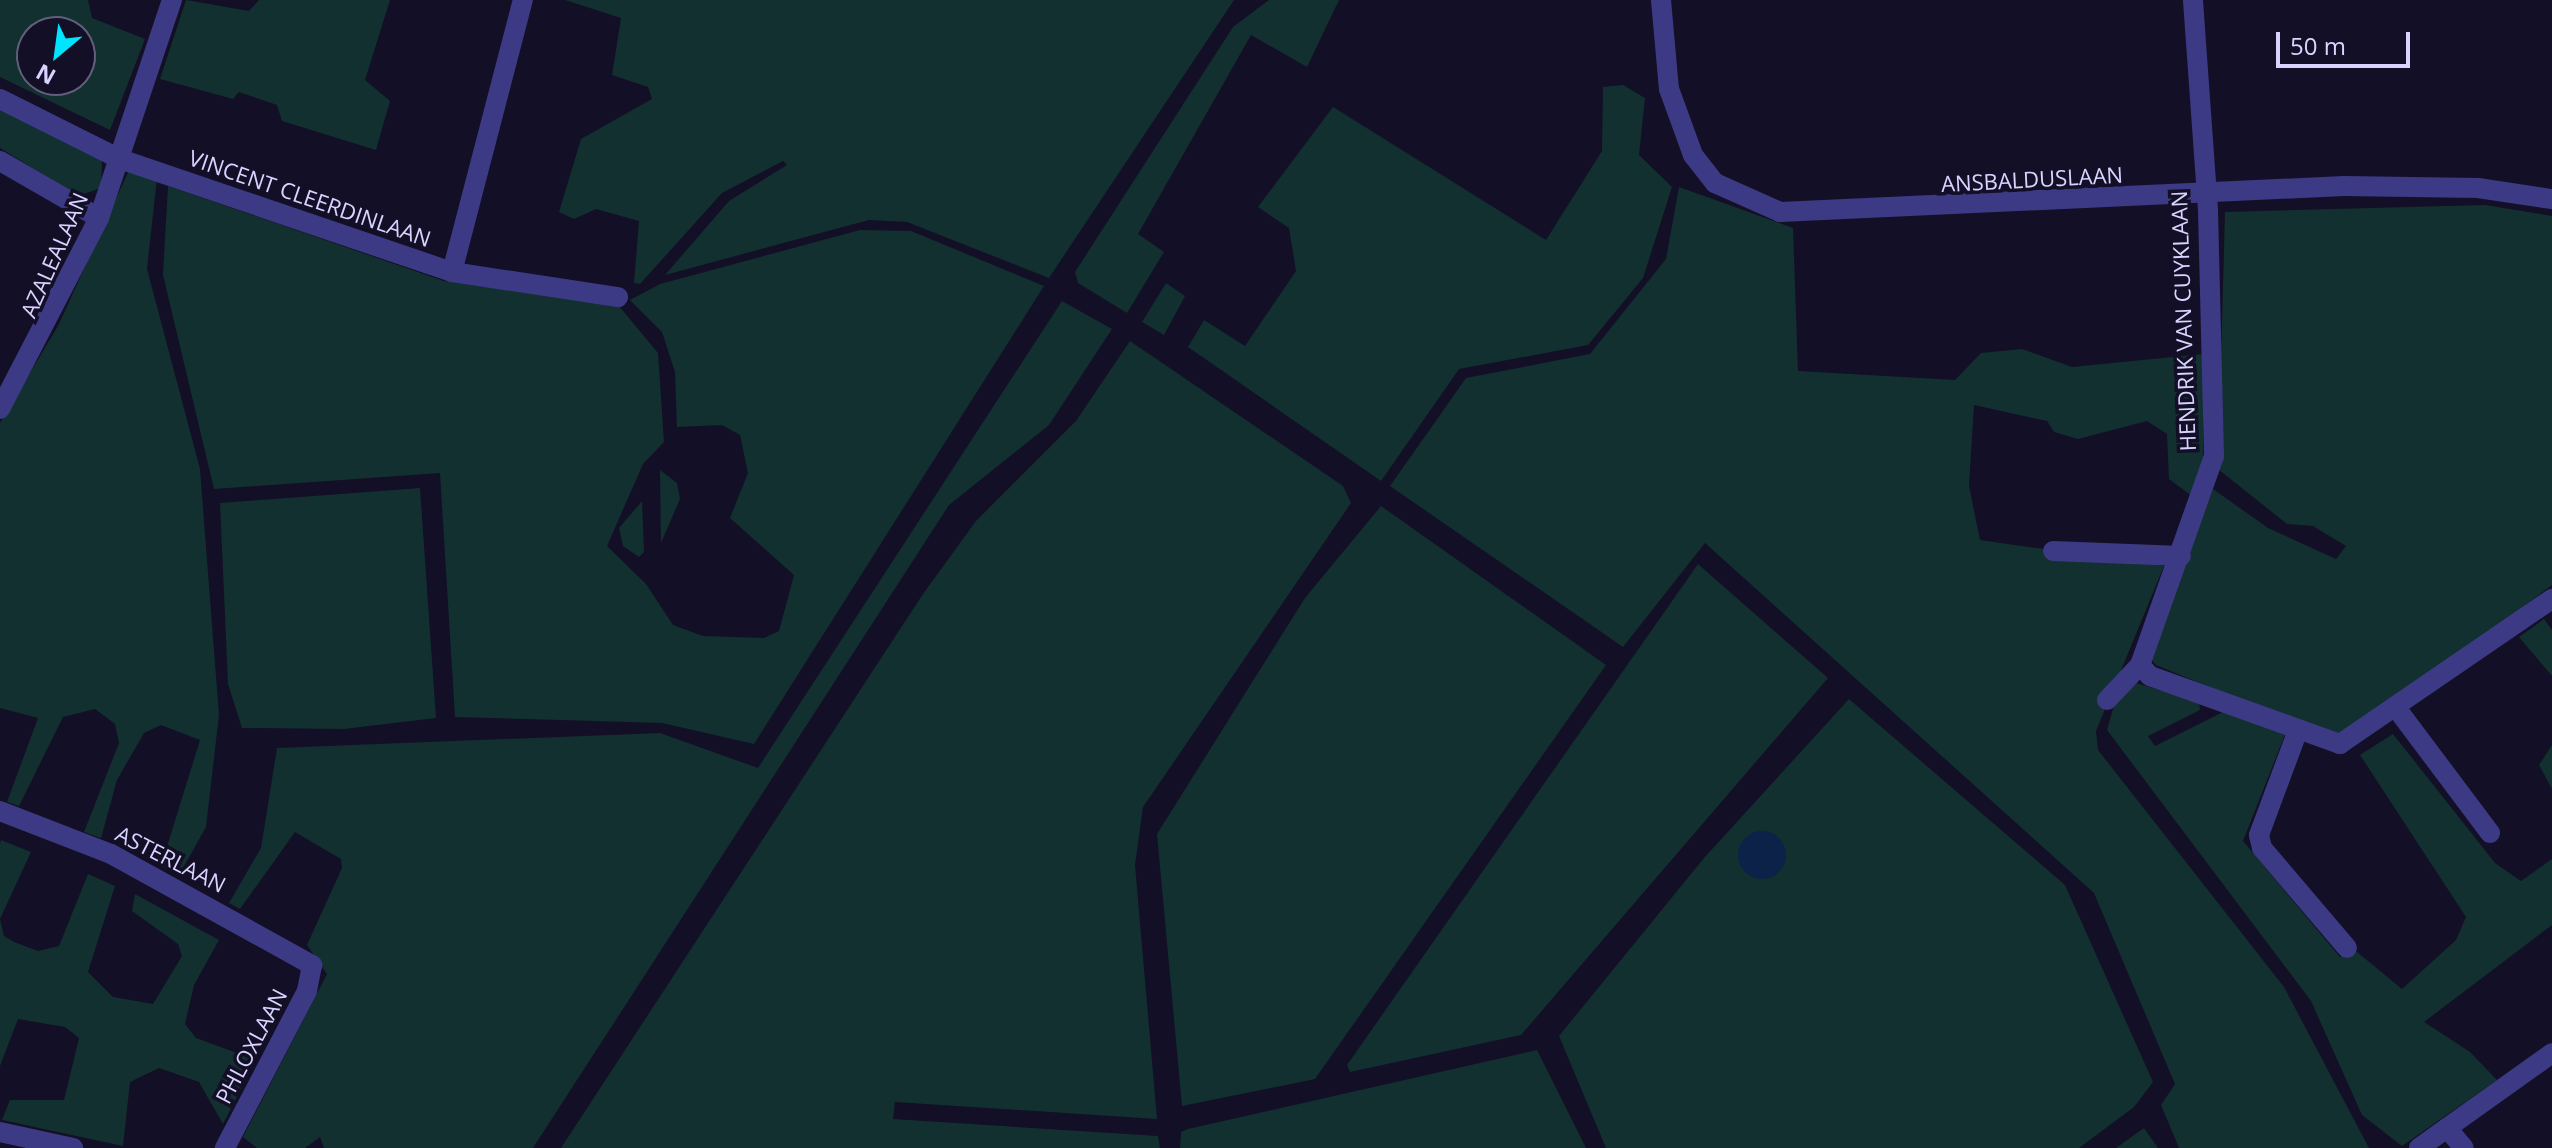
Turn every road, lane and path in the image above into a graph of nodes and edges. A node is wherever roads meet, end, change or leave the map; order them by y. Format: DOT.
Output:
graph roads {
  1 [pos="172,0"];
  2 [pos="523,0"];
  3 [pos="1661,0"];
  4 [pos="2193,0"];
  5 [pos="0,99"];
  6 [pos="120,159"];
  7 [pos="0,161"];
  8 [pos="2206,192"];
  9 [pos="2552,199"];
  10 [pos="99,218"];
  11 [pos="452,272"];
  12 [pos="618,297"];
  13 [pos="0,409"];
  14 [pos="2053,551"];
  15 [pos="2181,556"];
  16 [pos="2552,599"];
  17 [pos="2140,665"];
  18 [pos="2107,700"];
  19 [pos="2397,709"];
  20 [pos="2298,730"];
  21 [pos="0,811"];
  22 [pos="2490,833"];
  23 [pos="2347,948"];
  24 [pos="312,965"];
  25 [pos="2552,1053"];
  26 [pos="2447,1128"];
  27 [pos="0,1132"];
  28 [pos="73,1148"];
  29 [pos="225,1148"];
  30 [pos="2419,1148"];
  31 [pos="2464,1148"];
  1 -- 6 [label="street, AZALEALAAN"];
  2 -- 11 [label="street"];
  3 -- 8 [label="street, ANSBALDUSLAAN"];
  4 -- 8 [label="street, HENDRIK VAN CUYKLAAN"];
  5 -- 6 [label="street, VINCENT CLEERDINLAAN"];
  6 -- 10 [label="street, AZALEALAAN"];
  6 -- 11 [label="street, VINCENT CLEERDINLAAN"];
  7 -- 10 [label="street"];
  8 -- 9 [label="street, ANSBALDUSLAAN"];
  8 -- 15 [label="street, HENDRIK VAN CUYKLAAN"];
  10 -- 13 [label="street, AZALEALAAN"];
  11 -- 12 [label="street, VINCENT CLEERDINLAAN"];
  14 -- 15 [label="street"];
  15 -- 17 [label="street, HENDRIK VAN CUYKLAAN"];
  16 -- 19 [label="street"];
  17 -- 18 [label="street"];
  17 -- 20 [label="street"];
  19 -- 20 [label="street"];
  19 -- 22 [label="street"];
  20 -- 23 [label="street"];
  21 -- 24 [label="street, ASTERLAAN"];
  24 -- 29 [label="street, PHLOXLAAN"];
  25 -- 26 [label="street"];
  26 -- 30 [label="street"];
  26 -- 31 [label="street"];
  27 -- 28 [label="street"];
}
